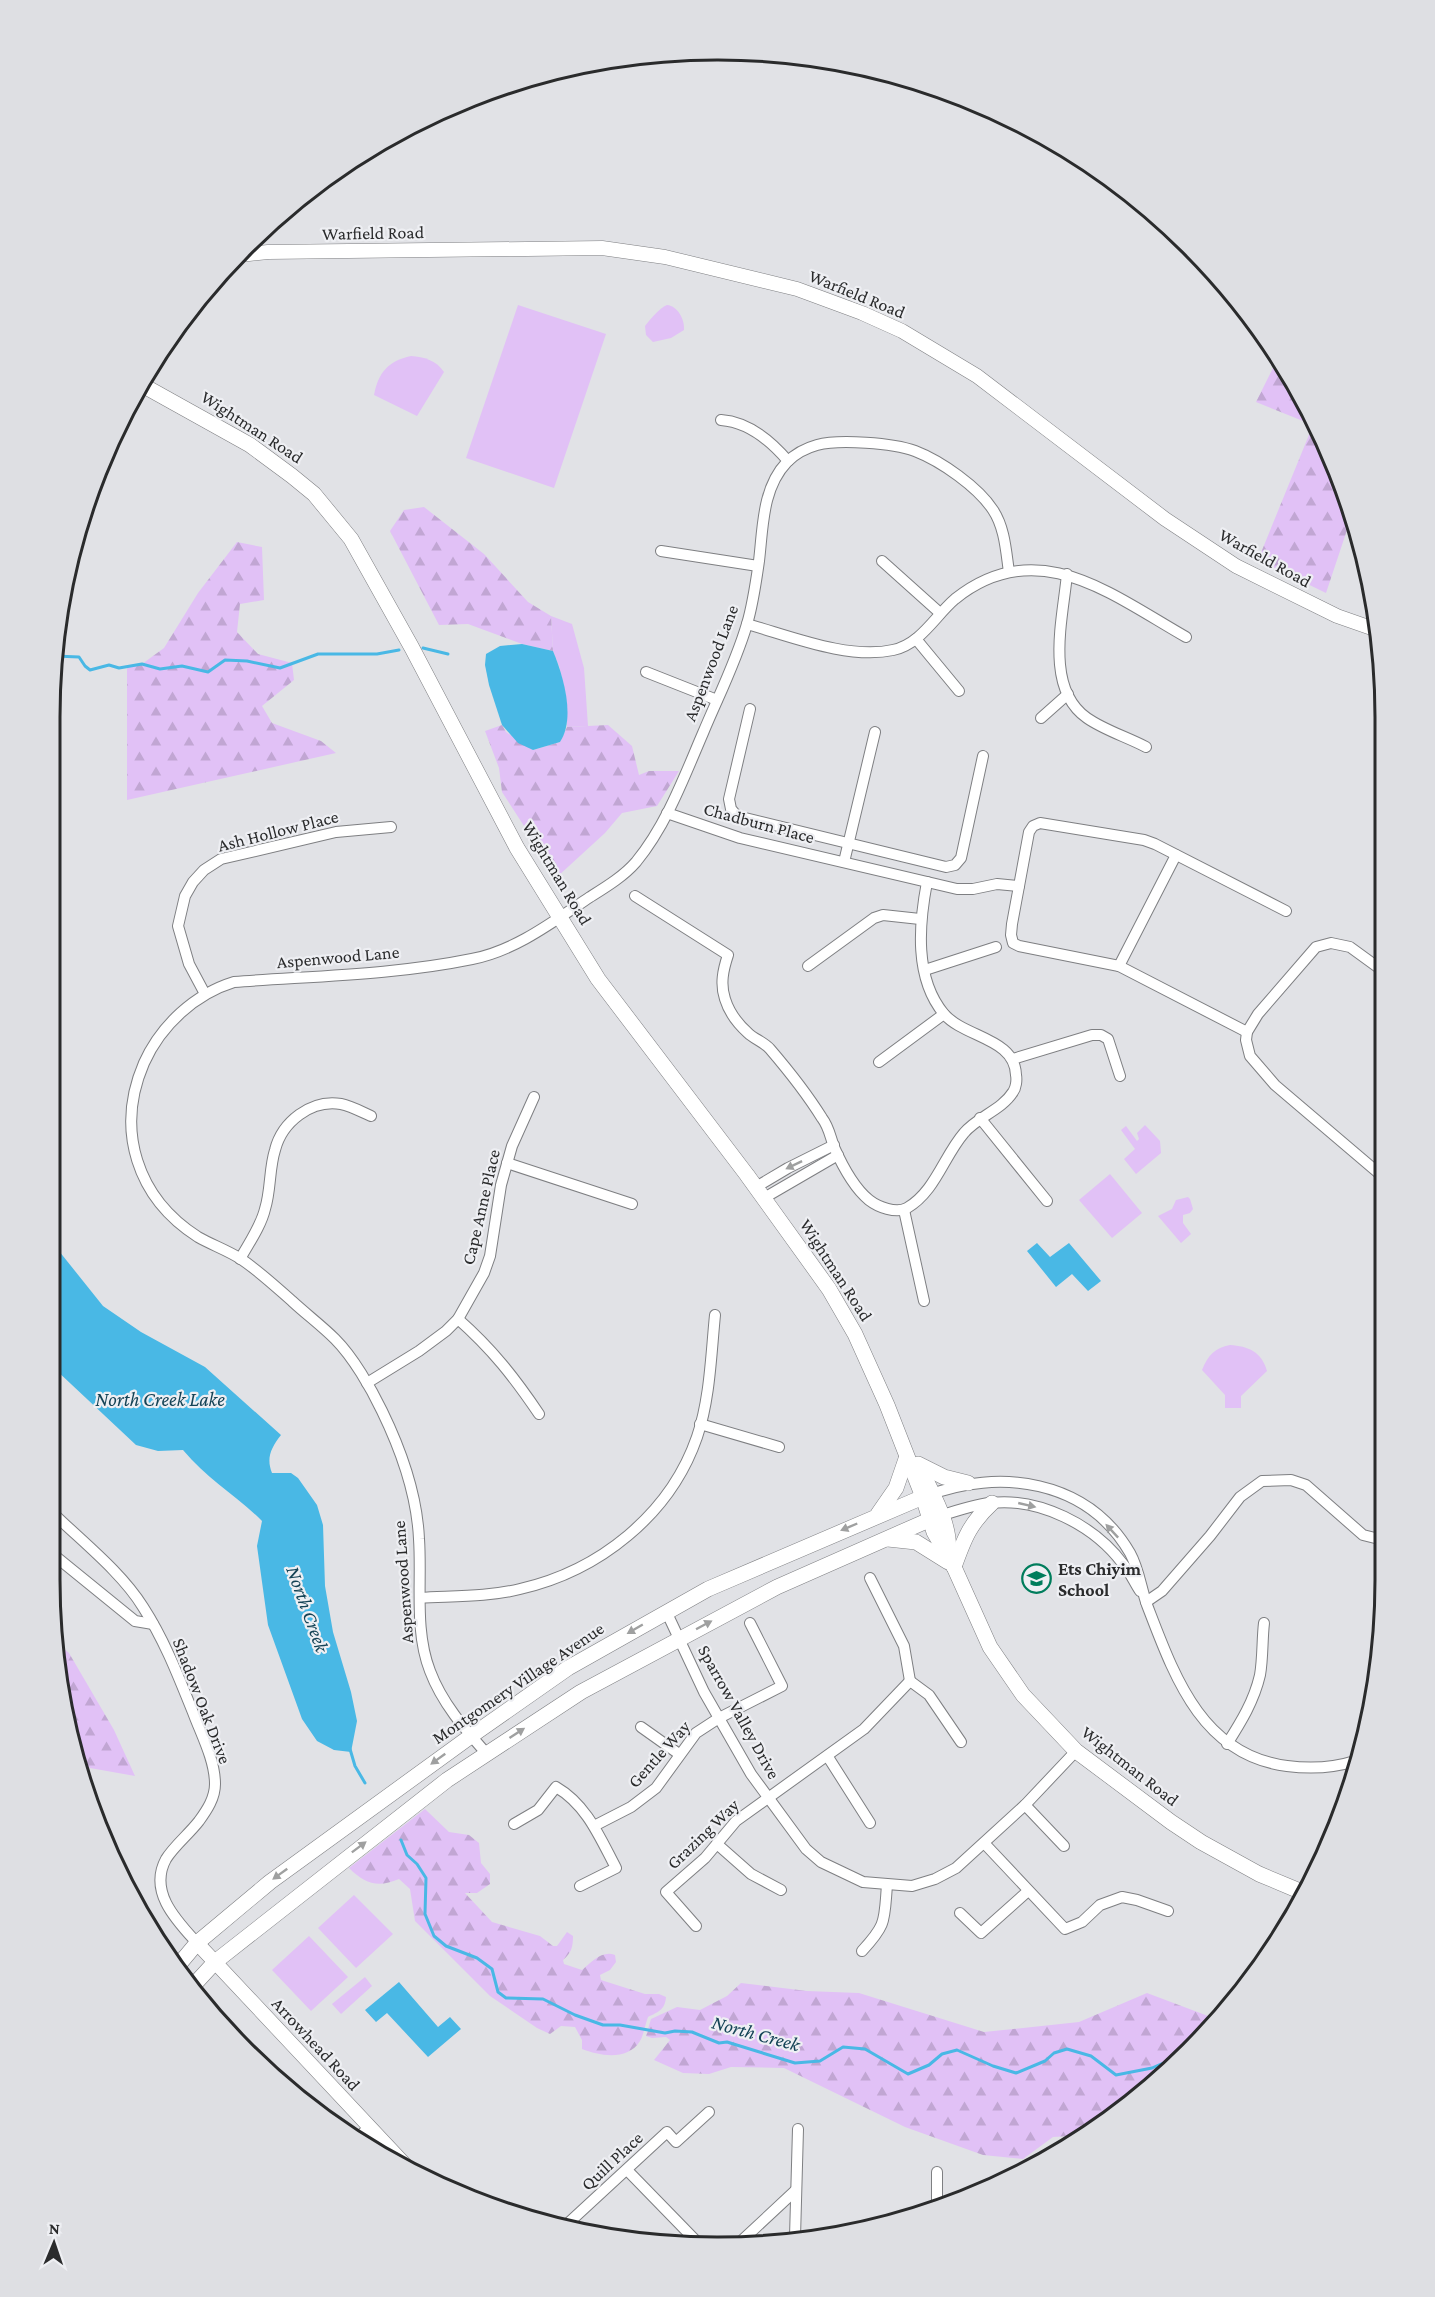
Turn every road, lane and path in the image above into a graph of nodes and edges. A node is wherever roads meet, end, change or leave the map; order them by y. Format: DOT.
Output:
graph roads {
  1 [pos="252,254"];
  2 [pos="148,388"];
  3 [pos="721,420"];
  4 [pos="788,461"];
  5 [pos="661,551"];
  6 [pos="882,561"];
  7 [pos="758,566"];
  8 [pos="1009,572"];
  9 [pos="1067,574"];
  10 [pos="940,613"];
  11 [pos="747,624"];
  12 [pos="1368,627"];
  13 [pos="1186,637"];
  14 [pos="916,639"];
  15 [pos="646,672"];
  16 [pos="959,691"];
  17 [pos="1068,694"];
  18 [pos="717,700"];
  19 [pos="750,709"];
  20 [pos="1041,718"];
  21 [pos="874,732"];
  22 [pos="1146,747"];
  23 [pos="983,756"];
  24 [pos="667,813"];
  25 [pos="391,827"];
  26 [pos="849,843"];
  27 [pos="1176,855"];
  28 [pos="844,862"];
  29 [pos="927,882"];
  30 [pos="1019,886"];
  31 [pos="635,896"];
  32 [pos="1286,911"];
  33 [pos="560,917"];
  34 [pos="920,919"];
  35 [pos="996,947"];
  36 [pos="1375,965"];
  37 [pos="808,966"];
  38 [pos="1119,966"];
  39 [pos="925,970"];
  40 [pos="205,994"];
  41 [pos="944,1014"];
  42 [pos="1247,1032"];
  43 [pos="1013,1059"];
  44 [pos="879,1062"];
  45 [pos="1120,1076"];
  46 [pos="534,1097"];
  47 [pos="371,1116"];
  48 [pos="980,1118"];
  49 [pos="836,1150"];
  50 [pos="507,1163"];
  51 [pos="1375,1170"];
  52 [pos="760,1193"];
  53 [pos="1047,1202"];
  54 [pos="632,1204"];
  55 [pos="904,1210"];
  56 [pos="240,1259"];
  57 [pos="924,1301"];
  58 [pos="715,1315"];
  59 [pos="458,1319"];
  60 [pos="367,1383"];
  61 [pos="539,1414"];
  62 [pos="700,1425"];
  63 [pos="779,1447"];
  64 [pos="912,1462"];
  65 [pos="968,1483"];
  66 [pos="928,1495"];
  67 [pos="992,1503"];
  68 [pos="878,1515"];
  69 [pos="935,1518"];
  70 [pos="60,1520"];
  71 [pos="1375,1538"];
  72 [pos="885,1539"];
  73 [pos="60,1560"];
  74 [pos="951,1561"];
  75 [pos="870,1578"];
  76 [pos="420,1598"];
  77 [pos="1146,1602"];
  78 [pos="666,1611"];
  79 [pos="750,1623"];
  80 [pos="1264,1623"];
  81 [pos="153,1624"];
  82 [pos="679,1638"];
  83 [pos="910,1681"];
  84 [pos="719,1718"];
  85 [pos="641,1726"];
  86 [pos="471,1736"];
  87 [pos="961,1742"];
  88 [pos="1227,1744"];
  89 [pos="1076,1751"];
  90 [pos="486,1753"];
  91 [pos="679,1754"];
  92 [pos="828,1757"];
  93 [pos="1349,1762"];
  94 [pos="768,1797"];
  95 [pos="1025,1805"];
  96 [pos="870,1823"];
  97 [pos="514,1824"];
  98 [pos="594,1826"];
  99 [pos="984,1843"];
  100 [pos="717,1844"];
  101 [pos="1064,1846"];
  102 [pos="887,1885"];
  103 [pos="580,1886"];
  104 [pos="781,1890"];
  105 [pos="1297,1890"];
  106 [pos="1028,1891"];
  107 [pos="1168,1911"];
  108 [pos="960,1913"];
  109 [pos="696,1926"];
  110 [pos="197,1943"];
  111 [pos="862,1951"];
  112 [pos="182,1961"];
  113 [pos="214,1962"];
  114 [pos="197,1981"];
  115 [pos="709,2112"];
  116 [pos="369,2127"];
  117 [pos="798,2129"];
  118 [pos="363,2133"];
  119 [pos="391,2150"];
  120 [pos="627,2170"];
  121 [pos="937,2172"];
  122 [pos="796,2190"];
  123 [pos="937,2199"];
  124 [pos="572,2220"];
  125 [pos="795,2232"];
  126 [pos="692,2236"];
  127 [pos="746,2236"];
  1 -- 12 [label="street, Warfield Road"];
  2 -- 33 [label="main road, Wightman Road"];
  3 -- 4 [label="street"];
  4 -- 7 [label="street, Aspenwood Lane"];
  4 -- 8 [label="street, Aspenwood Lane"];
  5 -- 7 [label="street"];
  6 -- 10 [label="street"];
  7 -- 11 [label="street, Aspenwood Lane"];
  8 -- 9 [label="street"];
  8 -- 10 [label="street"];
  9 -- 13 [label="street"];
  9 -- 17 [label="street"];
  10 -- 14 [label="street"];
  11 -- 14 [label="street"];
  11 -- 18 [label="street, Aspenwood Lane"];
  14 -- 16 [label="street"];
  15 -- 18 [label="street"];
  17 -- 20 [label="street"];
  17 -- 22 [label="street"];
  18 -- 24 [label="street, Aspenwood Lane"];
  19 -- 26 [label="street, Chadburn Place"];
  21 -- 26 [label="street"];
  23 -- 26 [label="street, Chadburn Place"];
  24 -- 28 [label="street, Chadburn Place"];
  24 -- 33 [label="street, Aspenwood Lane"];
  25 -- 40 [label="street, Ash Hollow Place"];
  26 -- 28 [label="street"];
  27 -- 30 [label="street"];
  27 -- 32 [label="street"];
  27 -- 38 [label="street"];
  28 -- 29 [label="street, Chadburn Place"];
  29 -- 30 [label="street, Chadburn Place"];
  29 -- 34 [label="street"];
  30 -- 38 [label="street"];
  31 -- 49 [label="street"];
  33 -- 40 [label="street, Aspenwood Lane"];
  33 -- 52 [label="main road, Wightman Road"];
  34 -- 37 [label="street"];
  34 -- 39 [label="street"];
  35 -- 39 [label="street"];
  36 -- 42 [label="street"];
  38 -- 42 [label="street"];
  39 -- 41 [label="street"];
  40 -- 56 [label="street, Aspenwood Lane"];
  41 -- 43 [label="street"];
  41 -- 44 [label="street"];
  42 -- 51 [label="street"];
  43 -- 45 [label="street"];
  43 -- 48 [label="street"];
  46 -- 50 [label="street, Cape Anne Place"];
  47 -- 56 [label="street"];
  48 -- 53 [label="street"];
  48 -- 55 [label="street"];
  49 -- 52 [label="street"];
  49 -- 55 [label="street"];
  50 -- 54 [label="street"];
  50 -- 59 [label="street, Cape Anne Place"];
  52 -- 64 [label="main road, Wightman Road"];
  55 -- 57 [label="street"];
  56 -- 60 [label="street, Aspenwood Lane"];
  58 -- 62 [label="street"];
  59 -- 60 [label="street, Cape Anne Place"];
  59 -- 61 [label="street"];
  60 -- 76 [label="street, Aspenwood Lane"];
  62 -- 63 [label="street"];
  62 -- 76 [label="street"];
  64 -- 65 [label="main road"];
  64 -- 66 [label="main road, Wightman Road"];
  64 -- 68 [label="main road"];
  65 -- 66 [label="street"];
  77 -- 65 [label="street, one-way"];
  66 -- 68 [label="main road, Montgomery Village Avenue"];
  66 -- 69 [label="main road, Wightman Road"];
  67 -- 69 [label="street"];
  67 -- 74 [label="main road"];
  67 -- 77 [label="street, one-way"];
  68 -- 78 [label="main road, Montgomery Village Avenue, one-way"];
  69 -- 72 [label="main road"];
  69 -- 74 [label="main road, Wightman Road"];
  70 -- 81 [label="street, Shadow Oak Drive"];
  71 -- 77 [label="street"];
  72 -- 74 [label="main road"];
  82 -- 72 [label="main road, one-way"];
  73 -- 81 [label="street, Shadow Oak Drive"];
  74 -- 89 [label="main road, Wightman Road"];
  75 -- 83 [label="street"];
  76 -- 86 [label="street, Aspenwood Lane"];
  77 -- 88 [label="street"];
  78 -- 82 [label="street, Sparrow Valley Drive"];
  78 -- 86 [label="main road, Montgomery Village Avenue, one-way"];
  79 -- 84 [label="street, Gentle Way"];
  80 -- 88 [label="street"];
  81 -- 110 [label="street, Shadow Oak Drive"];
  82 -- 84 [label="street, Sparrow Valley Drive"];
  90 -- 82 [label="main road, one-way"];
  83 -- 87 [label="street"];
  83 -- 92 [label="street, Grazing Way"];
  84 -- 91 [label="street, Gentle Way"];
  84 -- 94 [label="street, Sparrow Valley Drive"];
  85 -- 91 [label="street"];
  86 -- 90 [label="street, Aspenwood Lane"];
  86 -- 110 [label="main road, Montgomery Village Avenue, one-way"];
  88 -- 93 [label="street"];
  89 -- 95 [label="street, Sparrow Valley Drive"];
  89 -- 105 [label="main road, Wightman Road"];
  113 -- 90 [label="main road, one-way"];
  91 -- 98 [label="street, Gentle Way"];
  92 -- 94 [label="street, Grazing Way"];
  92 -- 96 [label="street"];
  94 -- 100 [label="street, Grazing Way"];
  94 -- 102 [label="street, Sparrow Valley Drive"];
  95 -- 99 [label="street, Sparrow Valley Drive"];
  95 -- 101 [label="street"];
  97 -- 98 [label="street"];
  98 -- 103 [label="street"];
  99 -- 102 [label="street, Sparrow Valley Drive"];
  99 -- 106 [label="street"];
  100 -- 104 [label="street"];
  100 -- 109 [label="street, Grazing Way"];
  102 -- 111 [label="street"];
  106 -- 107 [label="street"];
  106 -- 108 [label="street"];
  110 -- 112 [label="main road, Montgomery Village Avenue"];
  110 -- 113 [label="street, Arrowhead Road"];
  113 -- 114 [label="main road"];
  113 -- 116 [label="street, Arrowhead Road"];
  115 -- 120 [label="street, Quill Place"];
  116 -- 118 [label="street"];
  116 -- 119 [label="street, Arrowhead Road"];
  117 -- 122 [label="street"];
  120 -- 124 [label="street, Quill Place"];
  120 -- 126 [label="street"];
  121 -- 123 [label="street"];
  122 -- 125 [label="street"];
  122 -- 127 [label="street"];
}
